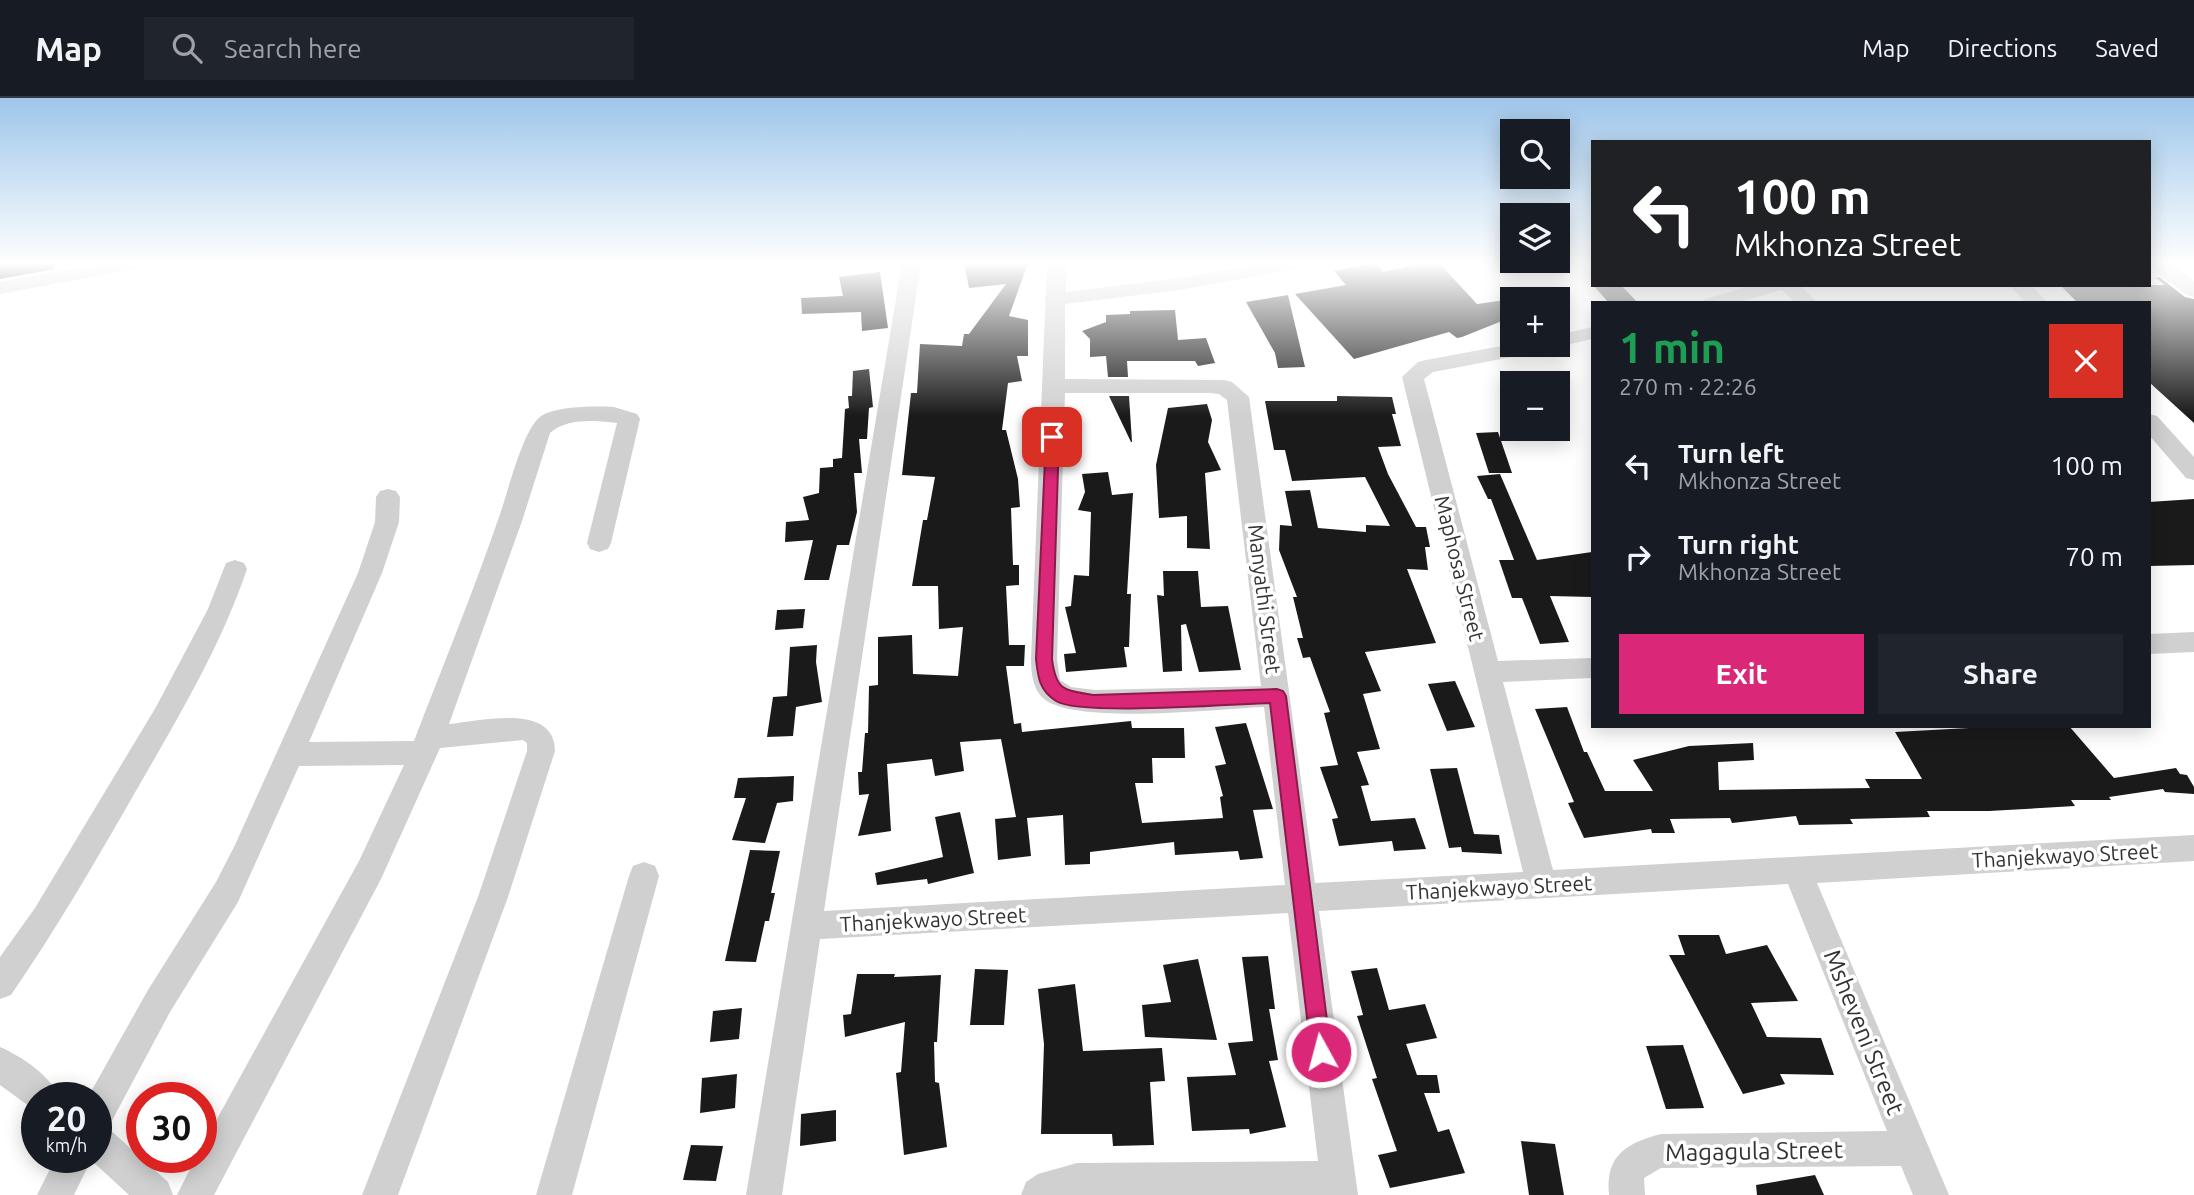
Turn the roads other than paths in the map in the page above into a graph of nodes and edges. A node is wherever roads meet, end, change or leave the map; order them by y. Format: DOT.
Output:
graph roads {
  1 [pos="903,314"];
  2 [pos="1055,314"];
  3 [pos="1591,333"];
  4 [pos="1570,338"];
  5 [pos="1500,353"];
  6 [pos="1055,386"];
  7 [pos="2151,423"];
  8 [pos="2194,472"];
  9 [pos="388,498"];
  10 [pos="599,543"];
  11 [pos="235,569"];
  12 [pos="2194,642"];
  13 [pos="2151,644"];
  14 [pos="1591,668"];
  15 [pos="1487,672"];
  16 [pos="1277,696"];
  17 [pos="428,745"];
  18 [pos="289,754"];
  19 [pos="2194,848"];
  20 [pos="1797,870"];
  21 [pos="644,876"];
  22 [pos="1541,884"];
  23 [pos="1302,900"];
  24 [pos="805,926"];
  25 [pos="0,984"];
  26 [pos="0,1064"];
  27 [pos="23,1082"];
  28 [pos="112,1087"];
  29 [pos="1912,1148"];
  30 [pos="112,1156"];
  31 [pos="67,1173"];
  32 [pos="1339,1187"];
  33 [pos="55,1195"];
  34 [pos="155,1195"];
  35 [pos="195,1195"];
  36 [pos="380,1195"];
  37 [pos="554,1195"];
  38 [pos="764,1195"];
  39 [pos="1040,1195"];
  40 [pos="1628,1195"];
  41 [pos="1931,1195"];
  1 -- 24 [label="street"];
  2 -- 6 [label="street"];
  3 -- 4 [label="street"];
  5 -- 15 [label="street, Maphosa Street"];
  6 -- 16 [label="street, Manyathi Street"];
  6 -- 16 [label="street"];
  7 -- 8 [label="street"];
  9 -- 18 [label="street"];
  10 -- 17 [label="street"];
  11 -- 25 [label="street"];
  12 -- 13 [label="street"];
  14 -- 15 [label="street"];
  15 -- 22 [label="street, Maphosa Street"];
  16 -- 23 [label="street, Manyathi Street"];
  17 -- 18 [label="street"];
  17 -- 35 [label="street"];
  17 -- 36 [label="street"];
  18 -- 28 [label="street"];
  19 -- 20 [label="street, Thanjekwayo Street"];
  20 -- 22 [label="street, Thanjekwayo Street"];
  20 -- 29 [label="street, Msheveni Street"];
  21 -- 37 [label="street"];
  22 -- 23 [label="street, Thanjekwayo Street"];
  23 -- 24 [label="street, Thanjekwayo Street"];
  23 -- 32 [label="street, Manyathi Street"];
  24 -- 38 [label="street"];
  26 -- 27 [label="street"];
  29 -- 40 [label="street, Magagula Street"];
  29 -- 41 [label="street, Msheveni Street"];
  30 -- 34 [label="street"];
  31 -- 33 [label="street"];
  32 -- 39 [label="street"];
}
